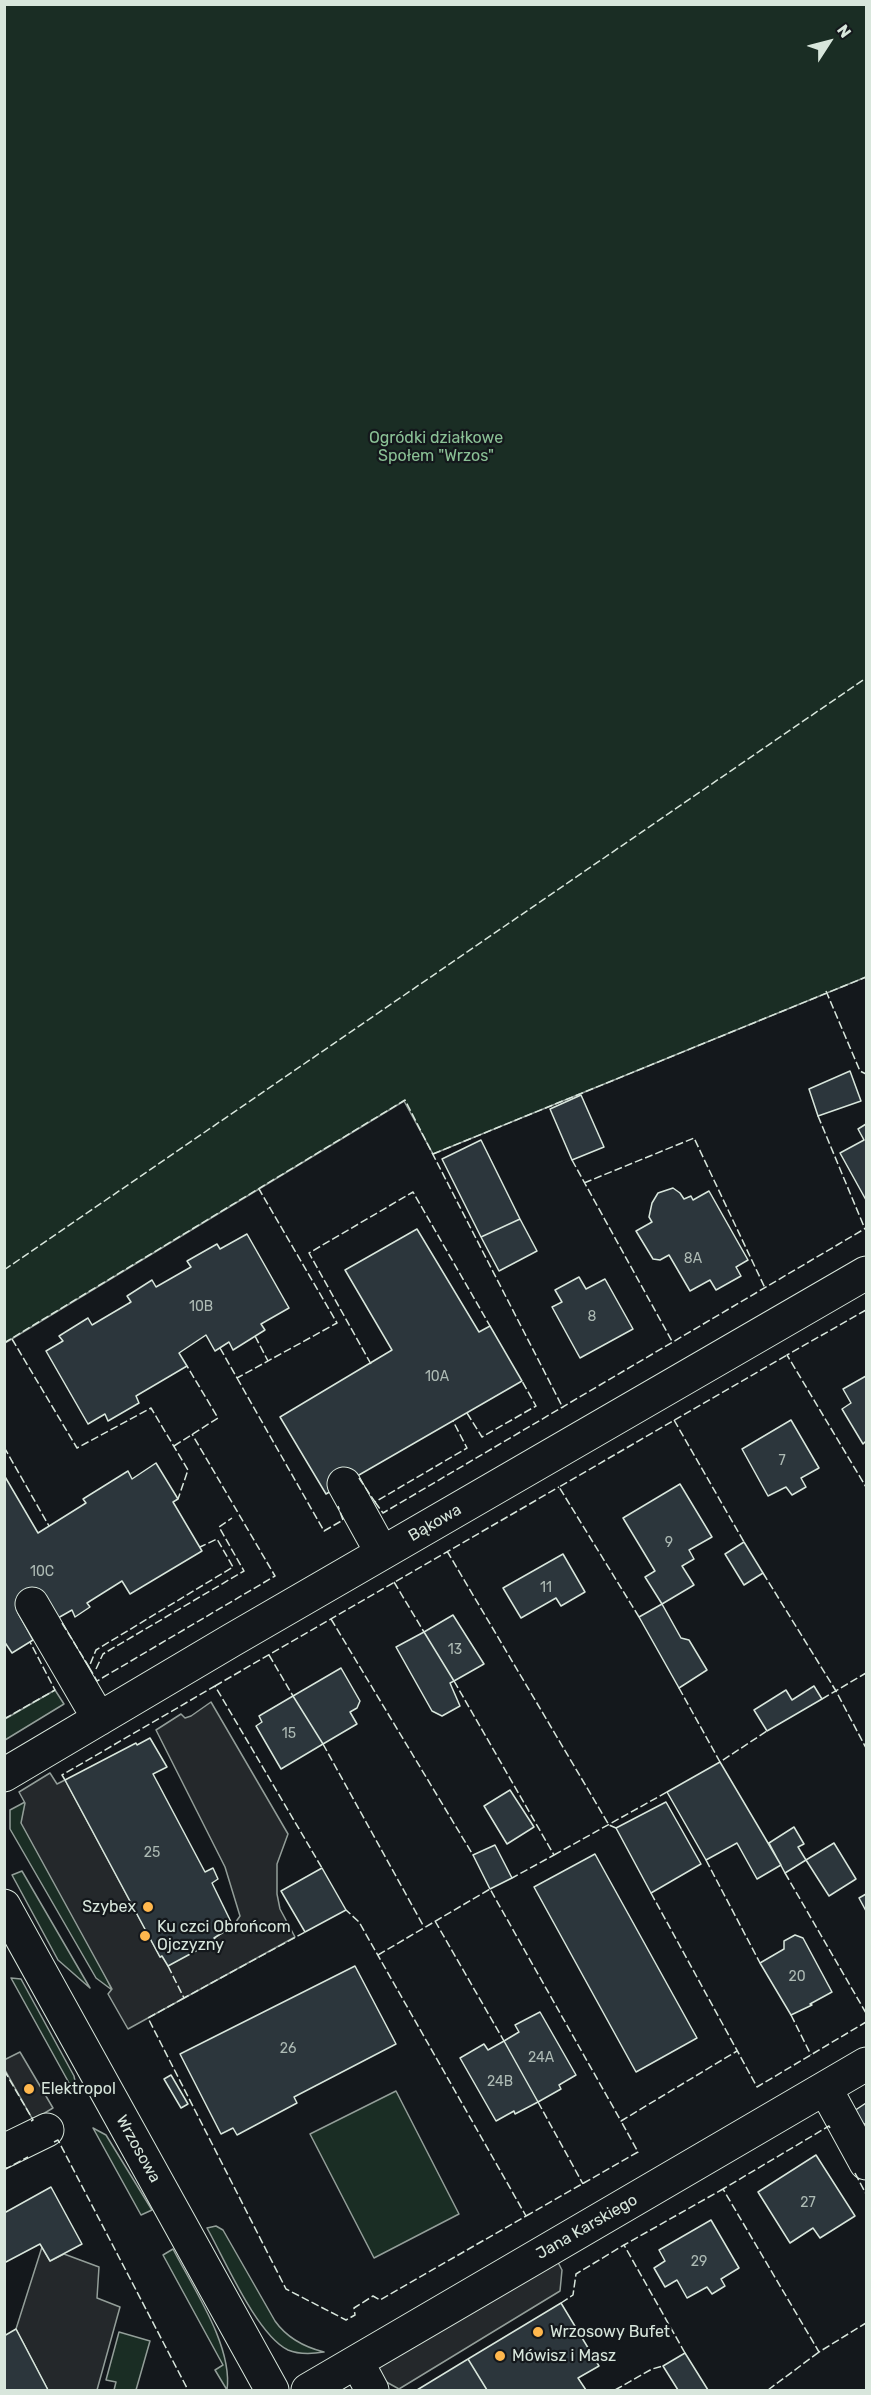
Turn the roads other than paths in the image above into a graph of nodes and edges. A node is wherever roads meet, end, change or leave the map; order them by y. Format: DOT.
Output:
graph roads {
  1 [pos="867,1273"];
  2 [pos="344,1484"];
  3 [pos="382,1553"];
  4 [pos="32,1604"];
  5 [pos="99,1719"];
  6 [pos="4,1775"];
  7 [pos="4,1906"];
  8 [pos="867,2064"];
  9 [pos="825,2088"];
  10 [pos="46,2130"];
  11 [pos="4,2151"];
  12 [pos="867,2163"];
  13 [pos="357,2362"];
  14 [pos="273,2391"];
  15 [pos="308,2391"];
  16 [pos="372,2391"];
  1 -- 3 [label="street, Bąkowa"];
  2 -- 3 [label="street"];
  3 -- 5 [label="street, Bąkowa"];
  4 -- 5 [label="street"];
  5 -- 6 [label="street, Bąkowa"];
  7 -- 14 [label="street, Wrzosowa"];
  8 -- 9 [label="street, Jana Karskiego"];
  9 -- 12 [label="street"];
  9 -- 13 [label="street, Jana Karskiego"];
  10 -- 11 [label="street"];
  13 -- 15 [label="street, Jana Karskiego"];
  13 -- 16 [label="street"];
}
